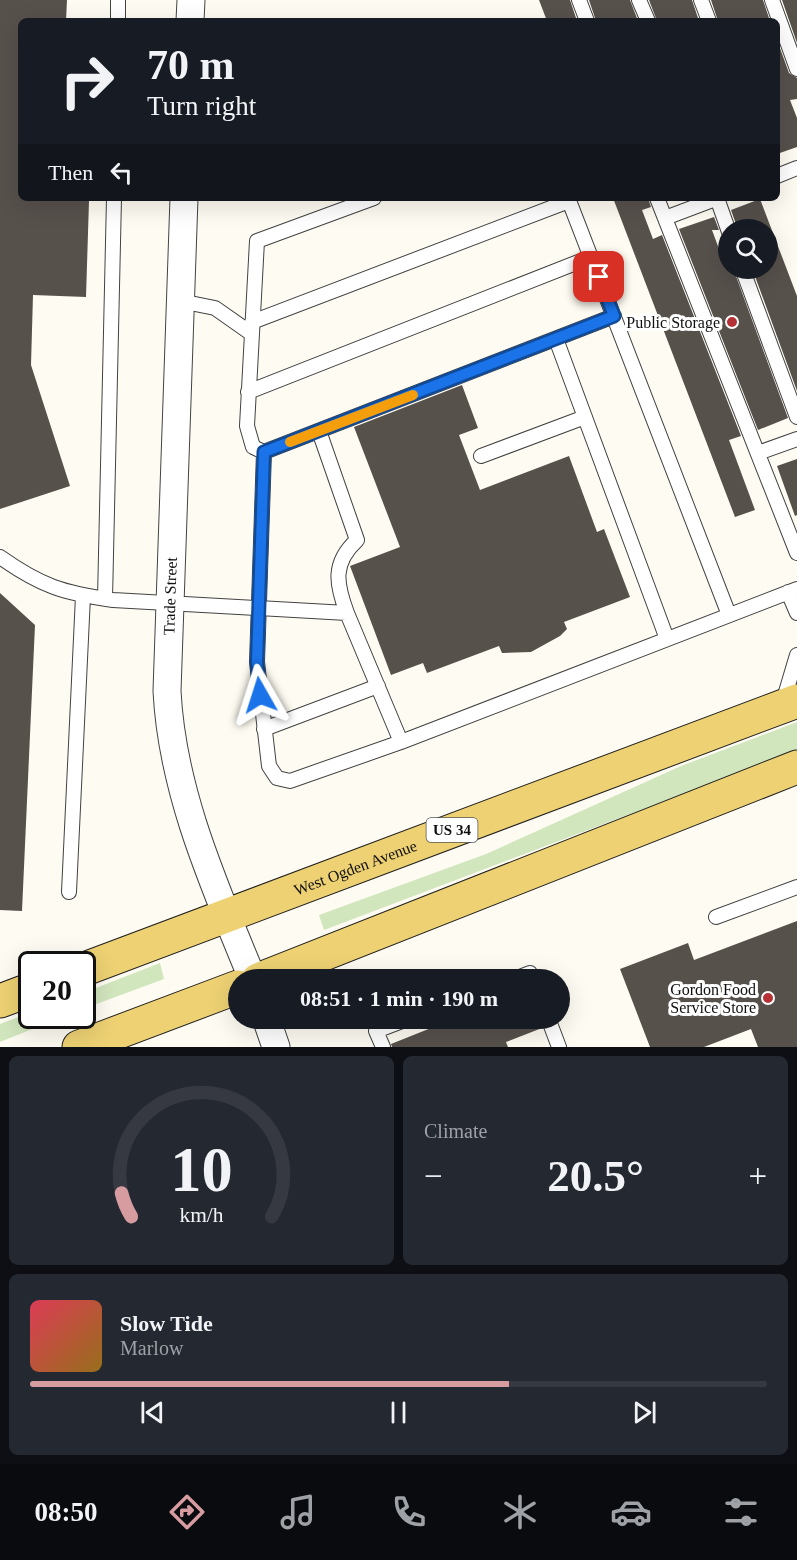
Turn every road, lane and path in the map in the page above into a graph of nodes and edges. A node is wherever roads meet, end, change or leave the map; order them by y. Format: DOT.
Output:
graph roads {
  1 [pos="118,0"];
  2 [pos="191,0"];
  3 [pos="579,0"];
  4 [pos="639,0"];
  5 [pos="701,0"];
  6 [pos="772,0"];
  7 [pos="118,18"];
  8 [pos="190,18"];
  9 [pos="586,18"];
  10 [pos="647,18"];
  11 [pos="708,18"];
  12 [pos="779,18"];
  13 [pos="780,22"];
  14 [pos="797,69"];
  15 [pos="797,168"];
  16 [pos="780,175"];
  17 [pos="114,201"];
  18 [pos="184,201"];
  19 [pos="366,201"];
  20 [pos="564,201"];
  21 [pos="570,201"];
  22 [pos="658,201"];
  23 [pos="709,201"];
  24 [pos="718,201"];
  25 [pos="665,218"];
  26 [pos="724,219"];
  27 [pos="591,257"];
  28 [pos="746,279"];
  29 [pos="180,301"];
  30 [pos="614,316"];
  31 [pos="252,328"];
  32 [pos="556,339"];
  33 [pos="248,392"];
  34 [pos="585,417"];
  35 [pos="797,417"];
  36 [pos="319,431"];
  37 [pos="797,439"];
  38 [pos="264,452"];
  39 [pos="758,453"];
  40 [pos="481,456"];
  41 [pos="797,553"];
  42 [pos="0,557"];
  43 [pos="793,591"];
  44 [pos="83,596"];
  45 [pos="105,599"];
  46 [pos="170,601"];
  47 [pos="260,607"];
  48 [pos="347,613"];
  49 [pos="797,613"];
  50 [pos="729,615"];
  51 [pos="667,639"];
  52 [pos="797,655"];
  53 [pos="378,686"];
  54 [pos="789,704"];
  55 [pos="264,729"];
  56 [pos="401,741"];
  57 [pos="797,767"];
  58 [pos="797,887"];
  59 [pos="69,892"];
  60 [pos="227,916"];
  61 [pos="716,917"];
  62 [pos="96,965"];
  63 [pos="248,969"];
  64 [pos="286,969"];
  65 [pos="228,991"];
  66 [pos="18,994"];
  67 [pos="0,1001"];
  68 [pos="270,1029"];
  69 [pos="381,1029"];
  70 [pos="552,1029"];
  71 [pos="79,1047"];
  72 [pos="276,1047"];
  73 [pos="383,1047"];
  74 [pos="559,1047"];
  1 -- 7 [label="lane"];
  2 -- 8 [label="street"];
  3 -- 9 [label="lane"];
  4 -- 10 [label="lane"];
  5 -- 11 [label="lane"];
  6 -- 12 [label="lane"];
  13 -- 14 [label="lane"];
  15 -- 16 [label="lane"];
  17 -- 45 [label="lane"];
  18 -- 29 [label="street, Trade Street"];
  19 -- 31 [label="lane"];
  20 -- 31 [label="lane"];
  21 -- 27 [label="lane"];
  22 -- 25 [label="lane"];
  23 -- 25 [label="lane"];
  24 -- 26 [label="lane"];
  25 -- 39 [label="lane"];
  27 -- 30 [label="lane"];
  27 -- 33 [label="lane"];
  28 -- 35 [label="lane"];
  29 -- 31 [label="lane"];
  29 -- 46 [label="street, Trade Street"];
  30 -- 32 [label="lane"];
  30 -- 50 [label="lane"];
  31 -- 33 [label="lane"];
  32 -- 34 [label="lane"];
  32 -- 36 [label="lane"];
  33 -- 38 [label="lane"];
  34 -- 40 [label="lane"];
  34 -- 51 [label="lane"];
  36 -- 38 [label="lane"];
  36 -- 48 [label="lane"];
  37 -- 39 [label="lane"];
  38 -- 47 [label="lane"];
  39 -- 41 [label="lane"];
  42 -- 44 [label="lane"];
  43 -- 49 [label="lane"];
  43 -- 50 [label="lane"];
  44 -- 45 [label="lane"];
  44 -- 59 [label="lane"];
  45 -- 46 [label="lane"];
  46 -- 47 [label="lane"];
  46 -- 60 [label="street, Trade Street"];
  47 -- 48 [label="lane"];
  47 -- 55 [label="lane"];
  48 -- 53 [label="lane"];
  50 -- 51 [label="lane"];
  51 -- 56 [label="lane"];
  52 -- 54 [label="lane"];
  53 -- 55 [label="lane"];
  53 -- 56 [label="lane"];
  54 -- 60 [label="main road, West Ogden Avenue / US 34"];
  55 -- 56 [label="lane"];
  57 -- 64 [label="main road"];
  58 -- 61 [label="lane"];
  60 -- 62 [label="main road, West Ogden Avenue / US 34"];
  60 -- 63 [label="street, Trade Street"];
  65 -- 71 [label="main road"];
  66 -- 67 [label="main road"];
  68 -- 72 [label="street"];
  69 -- 73 [label="lane"];
  70 -- 74 [label="lane"];
}
